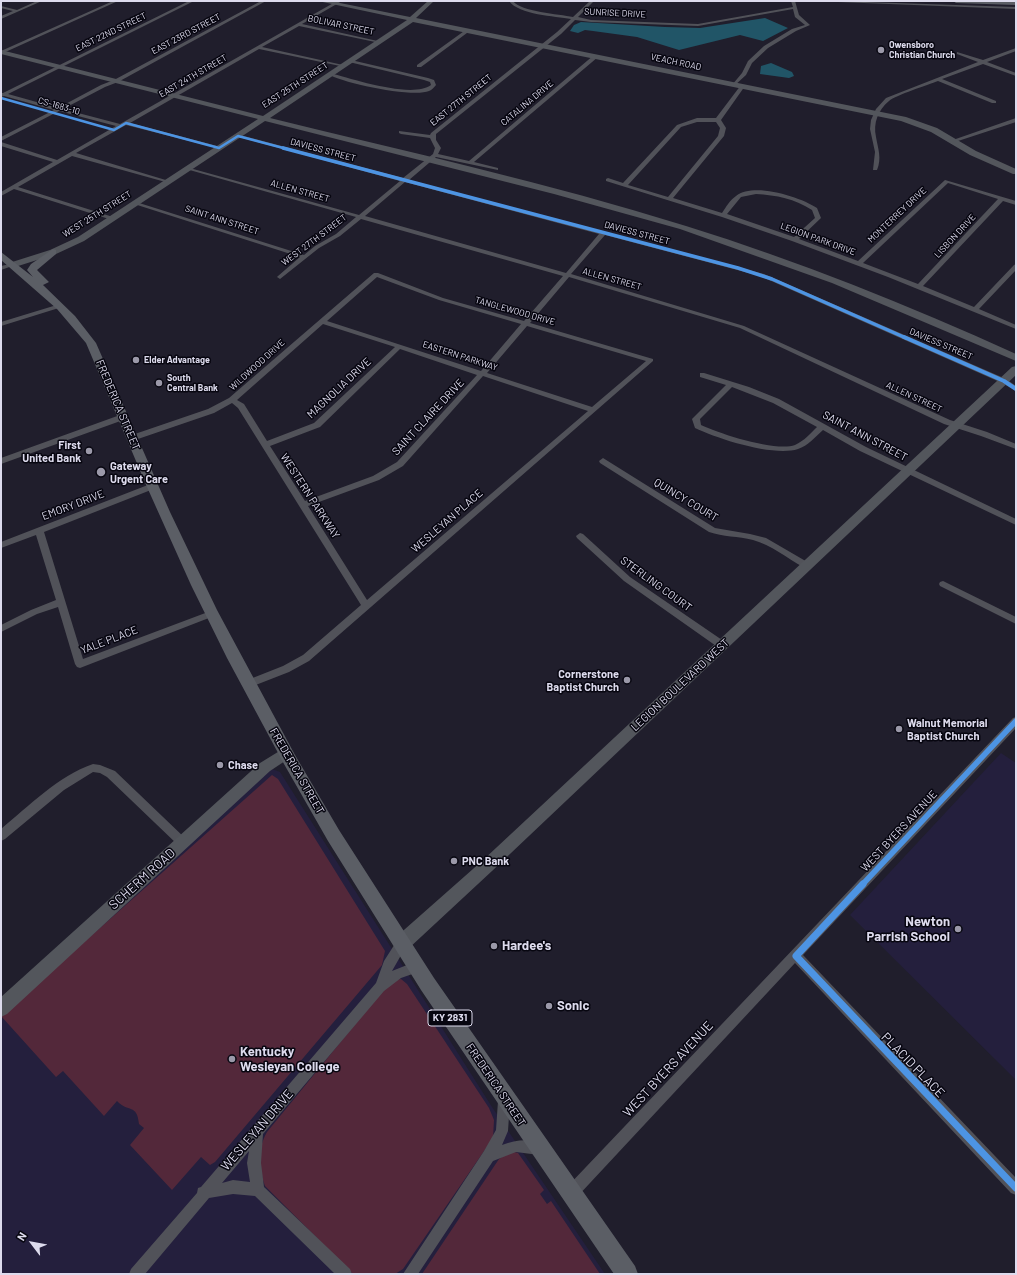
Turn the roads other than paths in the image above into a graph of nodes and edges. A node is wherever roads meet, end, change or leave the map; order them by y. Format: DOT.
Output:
graph roads {
  1 [pos="40,1"];
  2 [pos="116,1"];
  3 [pos="192,1"];
  4 [pos="264,1"];
  5 [pos="321,1"];
  6 [pos="431,1"];
  7 [pos="511,1"];
  8 [pos="592,1"];
  9 [pos="793,1"];
  10 [pos="838,1"];
  11 [pos="956,1"];
  12 [pos="338,2"];
  13 [pos="906,2"];
  14 [pos="1016,3"];
  15 [pos="1,7"];
  16 [pos="794,8"];
  17 [pos="1016,8"];
  18 [pos="17,11"];
  19 [pos="1,18"];
  20 [pos="576,18"];
  21 [pos="413,19"];
  22 [pos="298,25"];
  23 [pos="469,30"];
  24 [pos="380,42"];
  25 [pos="544,45"];
  26 [pos="259,48"];
  27 [pos="1016,48"];
  28 [pos="2,53"];
  29 [pos="959,53"];
  30 [pos="596,56"];
  31 [pos="350,61"];
  32 [pos="982,61"];
  33 [pos="59,66"];
  34 [pos="343,66"];
  35 [pos="419,66"];
  36 [pos="330,74"];
  37 [pos="1016,75"];
  38 [pos="937,79"];
  39 [pos="116,81"];
  40 [pos="732,84"];
  41 [pos="743,86"];
  42 [pos="1,95"];
  43 [pos="174,96"];
  44 [pos="994,102"];
  45 [pos="57,112"];
  46 [pos="876,113"];
  47 [pos="263,118"];
  48 [pos="718,120"];
  49 [pos="1016,120"];
  50 [pos="126,123"];
  51 [pos="120,126"];
  52 [pos="114,130"];
  53 [pos="401,132"];
  54 [pos="238,136"];
  55 [pos="432,137"];
  56 [pos="1,139"];
  57 [pos="953,141"];
  58 [pos="1,144"];
  59 [pos="219,148"];
  60 [pos="1,149"];
  61 [pos="72,154"];
  62 [pos="432,157"];
  63 [pos="56,163"];
  64 [pos="470,163"];
  65 [pos="188,168"];
  66 [pos="875,169"];
  67 [pos="496,170"];
  68 [pos="1016,171"];
  69 [pos="404,180"];
  70 [pos="608,180"];
  71 [pos="167,182"];
  72 [pos="624,185"];
  73 [pos="13,187"];
  74 [pos="1,194"];
  75 [pos="1002,198"];
  76 [pos="669,199"];
  77 [pos="134,203"];
  78 [pos="1016,203"];
  79 [pos="723,215"];
  80 [pos="360,217"];
  81 [pos="111,218"];
  82 [pos="604,232"];
  83 [pos="796,240"];
  84 [pos="53,252"];
  85 [pos="1,255"];
  86 [pos="304,256"];
  87 [pos="859,263"];
  88 [pos="7,266"];
  89 [pos="1016,266"];
  90 [pos="376,274"];
  91 [pos="567,275"];
  92 [pos="280,277"];
  93 [pos="920,286"];
  94 [pos="44,292"];
  95 [pos="60,306"];
  96 [pos="975,309"];
  97 [pos="321,321"];
  98 [pos="526,323"];
  99 [pos="1,324"];
  100 [pos="1016,327"];
  101 [pos="400,346"];
  102 [pos="1016,358"];
  103 [pos="652,360"];
  104 [pos="1016,369"];
  105 [pos="483,373"];
  106 [pos="702,375"];
  107 [pos="1004,381"];
  108 [pos="731,384"];
  109 [pos="1016,389"];
  110 [pos="232,400"];
  111 [pos="593,410"];
  112 [pos="123,418"];
  113 [pos="957,425"];
  114 [pos="822,426"];
  115 [pos="132,438"];
  116 [pos="265,445"];
  117 [pos="1016,447"];
  118 [pos="1,461"];
  119 [pos="603,461"];
  120 [pos="908,471"];
  121 [pos="153,486"];
  122 [pos="302,505"];
  123 [pos="1016,522"];
  124 [pos="39,530"];
  125 [pos="580,536"];
  126 [pos="1,545"];
  127 [pos="806,565"];
  128 [pos="943,584"];
  129 [pos="61,602"];
  130 [pos="366,606"];
  131 [pos="211,614"];
  132 [pos="1016,621"];
  133 [pos="1,628"];
  134 [pos="722,646"];
  135 [pos="248,684"];
  136 [pos="1016,720"];
  137 [pos="286,753"];
  138 [pos="1,836"];
  139 [pos="182,842"];
  140 [pos="402,943"];
  141 [pos="796,956"];
  142 [pos="417,967"];
  143 [pos="380,987"];
  144 [pos="1,1008"];
  145 [pos="504,1096"];
  146 [pos="258,1129"];
  147 [pos="541,1150"];
  148 [pos="489,1156"];
  149 [pos="1016,1188"];
  150 [pos="258,1190"];
  151 [pos="203,1193"];
  152 [pos="571,1193"];
  153 [pos="136,1274"];
  154 [pos="345,1274"];
  155 [pos="410,1274"];
  156 [pos="627,1274"];
  1 -- 18 [label="street"];
  2 -- 28 [label="street"];
  3 -- 33 [label="street, EAST 22ND STREET"];
  4 -- 39 [label="street, EAST 23RD STREET"];
  5 -- 12 [label="street, VEACH ROAD"];
  6 -- 21 [label="street, EAST 25TH STREET"];
  7 -- 20 [label="street, SUNRISE DRIVE"];
  8 -- 20 [label="street, EAST 27TH STREET"];
  9 -- 16 [label="street"];
  10 -- 13 [label="street"];
  11 -- 14 [label="main road"];
  12 -- 21 [label="street, VEACH ROAD"];
  12 -- 22 [label="street, EAST 24TH STREET"];
  13 -- 17 [label="street"];
  15 -- 18 [label="street"];
  16 -- 20 [label="street, SUNRISE DRIVE"];
  16 -- 40 [label="street"];
  18 -- 19 [label="street"];
  20 -- 25 [label="street, EAST 27TH STREET"];
  21 -- 23 [label="street, VEACH ROAD"];
  21 -- 24 [label="street, EAST 25TH STREET"];
  22 -- 24 [label="street, BOLIVAR STREET"];
  22 -- 26 [label="street, EAST 24TH STREET"];
  23 -- 25 [label="street, VEACH ROAD"];
  23 -- 35 [label="street"];
  24 -- 31 [label="street, EAST 25TH STREET"];
  25 -- 30 [label="street, VEACH ROAD"];
  25 -- 55 [label="street, EAST 27TH STREET"];
  26 -- 34 [label="street"];
  26 -- 43 [label="street, EAST 24TH STREET"];
  27 -- 32 [label="street"];
  28 -- 33 [label="street"];
  29 -- 32 [label="street"];
  30 -- 40 [label="street, VEACH ROAD"];
  30 -- 64 [label="street, CATALINA DRIVE"];
  31 -- 34 [label="street, EAST 25TH STREET"];
  31 -- 36 [label="street"];
  32 -- 37 [label="street"];
  32 -- 38 [label="street"];
  33 -- 39 [label="street"];
  33 -- 42 [label="street, EAST 22ND STREET"];
  34 -- 36 [label="street, EAST 25TH STREET"];
  36 -- 47 [label="street, EAST 25TH STREET"];
  38 -- 44 [label="street"];
  38 -- 46 [label="street"];
  39 -- 43 [label="street"];
  39 -- 45 [label="street, EAST 23RD STREET"];
  40 -- 41 [label="street, VEACH ROAD"];
  41 -- 46 [label="street, VEACH ROAD"];
  41 -- 48 [label="street"];
  42 -- 45 [label="street, CS-1683-10"];
  43 -- 47 [label="street"];
  43 -- 50 [label="street, EAST 24TH STREET"];
  45 -- 51 [label="street"];
  45 -- 52 [label="street, CS-1683-10"];
  45 -- 56 [label="street, EAST 23RD STREET"];
  45 -- 58 [label="street, EAST 23RD STREET"];
  46 -- 57 [label="street, VEACH ROAD"];
  46 -- 66 [label="street"];
  47 -- 54 [label="street, EAST 25TH STREET"];
  47 -- 62 [label="street"];
  48 -- 72 [label="street"];
  48 -- 76 [label="street"];
  49 -- 57 [label="street"];
  50 -- 51 [label="street, EAST 24TH STREET"];
  50 -- 59 [label="street"];
  51 -- 52 [label="street, EAST 24TH STREET"];
  52 -- 61 [label="street, EAST 24TH STREET"];
  53 -- 55 [label="street"];
  54 -- 59 [label="street, EAST 25TH STREET"];
  54 -- 69 [label="street, DAVIESS STREET"];
  55 -- 62 [label="street, EAST 27TH STREET"];
  57 -- 68 [label="street, VEACH ROAD"];
  58 -- 63 [label="street"];
  59 -- 65 [label="street, EAST 25TH STREET"];
  60 -- 63 [label="street"];
  61 -- 63 [label="street, EAST 24TH STREET"];
  61 -- 71 [label="street"];
  62 -- 64 [label="street"];
  62 -- 69 [label="street"];
  62 -- 102 [label="street"];
  63 -- 73 [label="street, EAST 24TH STREET"];
  64 -- 67 [label="street"];
  65 -- 71 [label="street, EAST 25TH STREET"];
  65 -- 80 [label="street, ALLEN STREET"];
  69 -- 80 [label="street"];
  69 -- 82 [label="street, DAVIESS STREET"];
  70 -- 72 [label="street, LEGION PARK DRIVE"];
  71 -- 77 [label="street, WEST 25TH STREET"];
  72 -- 76 [label="street, LEGION PARK DRIVE"];
  73 -- 74 [label="street, EAST 24TH STREET"];
  73 -- 81 [label="street"];
  75 -- 78 [label="street"];
  75 -- 87 [label="street, MONTERREY DRIVE"];
  75 -- 93 [label="street, LISBON DRIVE"];
  76 -- 79 [label="street, LEGION PARK DRIVE"];
  77 -- 81 [label="street, WEST 25TH STREET"];
  77 -- 86 [label="street, SAINT ANN STREET"];
  79 -- 83 [label="street, LEGION PARK DRIVE"];
  79 -- 83 [label="street"];
  80 -- 86 [label="street, WEST 27TH STREET"];
  80 -- 91 [label="street, ALLEN STREET"];
  81 -- 84 [label="street, WEST 25TH STREET"];
  82 -- 91 [label="street, SAINT CLAIRE DRIVE"];
  82 -- 107 [label="street, DAVIESS STREET"];
  83 -- 87 [label="street, LEGION PARK DRIVE"];
  84 -- 88 [label="street, WEST 25TH STREET"];
  84 -- 94 [label="main road"];
  85 -- 88 [label="main road, FREDERICA STREET / KY 2831"];
  86 -- 92 [label="street, WEST 27TH STREET"];
  87 -- 93 [label="street, LEGION PARK DRIVE"];
  88 -- 94 [label="main road, FREDERICA STREET / KY 2831"];
  89 -- 96 [label="street"];
  90 -- 97 [label="street, WILDWOOD DRIVE"];
  90 -- 98 [label="street, TANGLEWOOD DRIVE"];
  91 -- 98 [label="street, SAINT CLAIRE DRIVE"];
  91 -- 113 [label="street, ALLEN STREET"];
  93 -- 96 [label="street, LEGION PARK DRIVE"];
  94 -- 95 [label="main road, FREDERICA STREET / KY 2831"];
  95 -- 99 [label="street"];
  95 -- 112 [label="main road, FREDERICA STREET / KY 2831"];
  96 -- 100 [label="street, LEGION PARK DRIVE"];
  97 -- 101 [label="street, EASTERN PARKWAY"];
  97 -- 110 [label="street, WILDWOOD DRIVE"];
  98 -- 103 [label="street, TANGLEWOOD DRIVE"];
  98 -- 105 [label="street, SAINT CLAIRE DRIVE"];
  101 -- 105 [label="street, EASTERN PARKWAY"];
  101 -- 116 [label="street, MAGNOLIA DRIVE"];
  103 -- 111 [label="street, WESLEYAN PLACE"];
  104 -- 107 [label="street, LEGION BOULEVARD WEST"];
  105 -- 111 [label="street, EASTERN PARKWAY"];
  105 -- 122 [label="street, SAINT CLAIRE DRIVE"];
  106 -- 108 [label="street, SAINT ANN STREET"];
  107 -- 109 [label="street, DAVIESS STREET"];
  107 -- 113 [label="street, LEGION BOULEVARD WEST"];
  108 -- 114 [label="street, SAINT ANN STREET"];
  108 -- 114 [label="street"];
  110 -- 115 [label="street, WILDWOOD DRIVE"];
  110 -- 116 [label="street, WESTERN PARKWAY"];
  111 -- 130 [label="street, WESLEYAN PLACE"];
  112 -- 115 [label="main road, FREDERICA STREET / KY 2831"];
  112 -- 118 [label="street"];
  113 -- 117 [label="street, ALLEN STREET"];
  113 -- 120 [label="street, LEGION BOULEVARD WEST"];
  114 -- 120 [label="street, SAINT ANN STREET"];
  115 -- 121 [label="main road, FREDERICA STREET / KY 2831"];
  116 -- 122 [label="street, WESTERN PARKWAY"];
  119 -- 127 [label="street, QUINCY COURT"];
  120 -- 123 [label="street, SAINT ANN STREET"];
  120 -- 127 [label="street, LEGION BOULEVARD WEST"];
  121 -- 124 [label="street, EMORY DRIVE"];
  121 -- 131 [label="main road, FREDERICA STREET / KY 2831"];
  122 -- 130 [label="street, WESTERN PARKWAY"];
  124 -- 126 [label="street, EMORY DRIVE"];
  124 -- 129 [label="street, YALE PLACE"];
  125 -- 134 [label="street, STERLING COURT"];
  127 -- 134 [label="street, LEGION BOULEVARD WEST"];
  128 -- 132 [label="street"];
  129 -- 131 [label="street, YALE PLACE"];
  129 -- 133 [label="street"];
  130 -- 135 [label="street, WESLEYAN PLACE"];
  131 -- 135 [label="main road, FREDERICA STREET / KY 2831"];
  134 -- 140 [label="street, LEGION BOULEVARD WEST"];
  135 -- 137 [label="main road, FREDERICA STREET / KY 2831"];
  136 -- 141 [label="street, WEST BYERS AVENUE"];
  137 -- 139 [label="street, SCHERM ROAD"];
  137 -- 140 [label="main road, FREDERICA STREET / KY 2831"];
  138 -- 139 [label="street"];
  139 -- 144 [label="street, SCHERM ROAD"];
  140 -- 142 [label="main road, FREDERICA STREET / KY 2831"];
  140 -- 143 [label="street, WESLEYAN DRIVE"];
  141 -- 149 [label="street, PLACID PLACE"];
  141 -- 152 [label="street, WEST BYERS AVENUE"];
  142 -- 143 [label="street, WESLEYAN DRIVE"];
  142 -- 145 [label="main road, FREDERICA STREET / KY 2831"];
  143 -- 146 [label="street, WESLEYAN DRIVE"];
  145 -- 147 [label="main road, FREDERICA STREET / KY 2831"];
  145 -- 148 [label="street"];
  146 -- 150 [label="street"];
  146 -- 151 [label="street, WESLEYAN DRIVE"];
  147 -- 148 [label="street"];
  147 -- 152 [label="main road, FREDERICA STREET / KY 2831"];
  148 -- 155 [label="street"];
  150 -- 151 [label="street"];
  150 -- 154 [label="street"];
  151 -- 153 [label="street, WESLEYAN DRIVE"];
  152 -- 156 [label="main road, FREDERICA STREET / KY 2831"];
}
